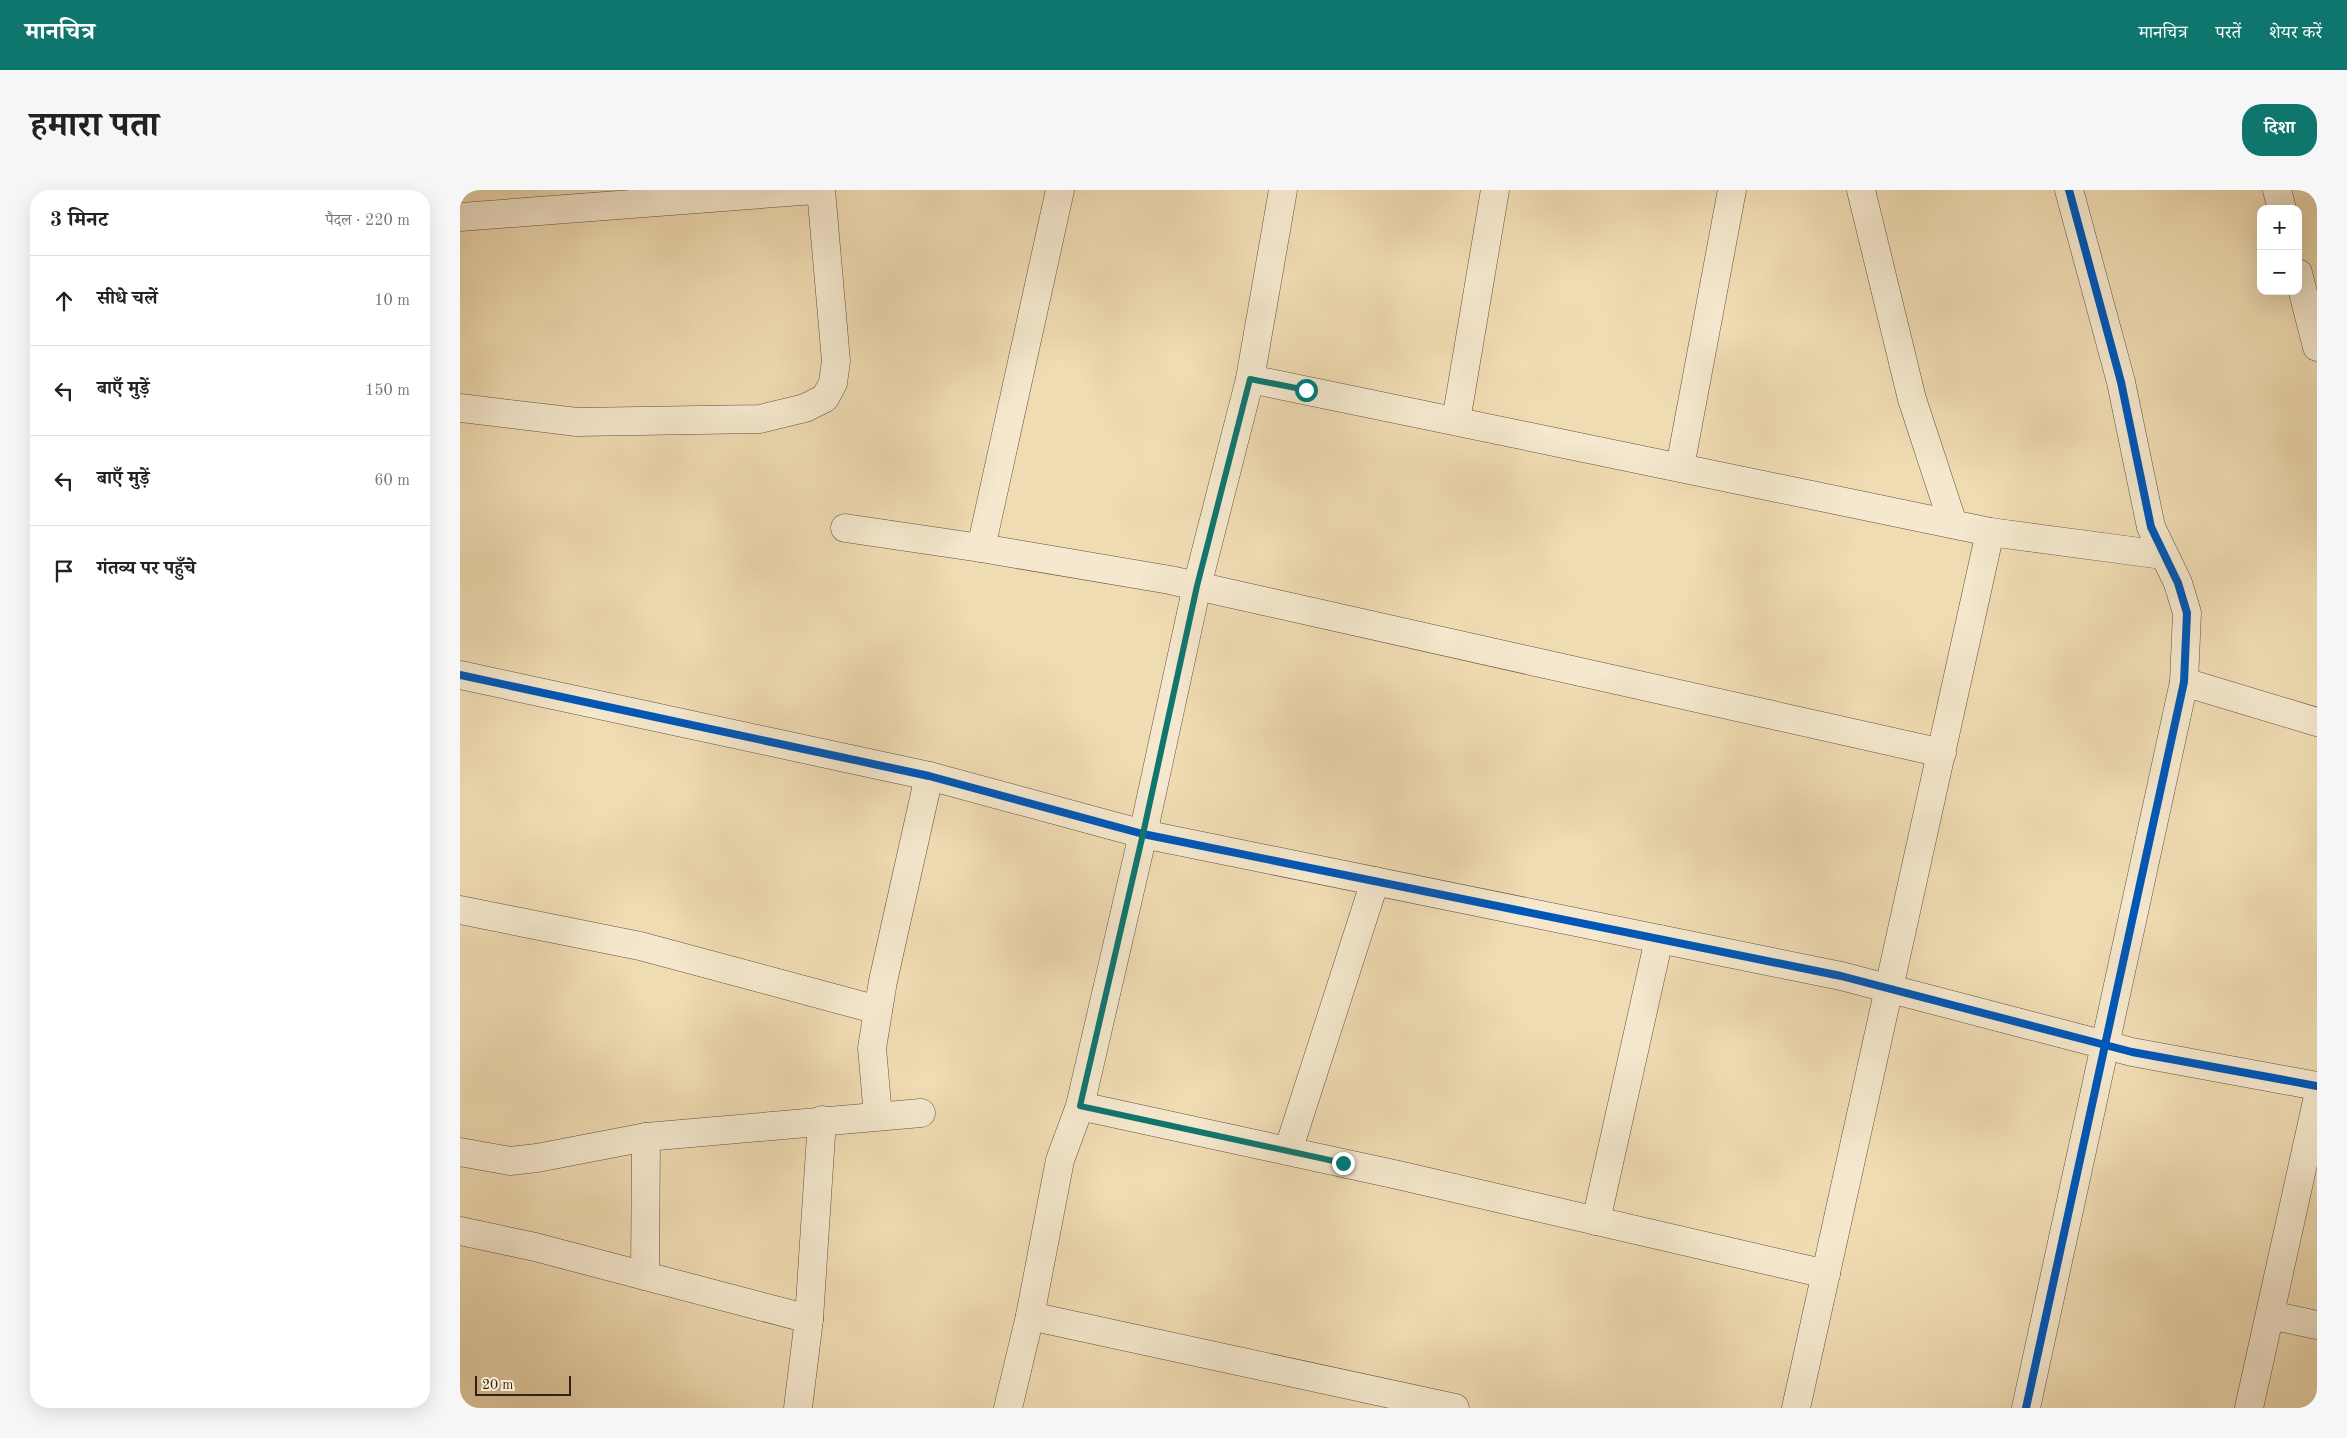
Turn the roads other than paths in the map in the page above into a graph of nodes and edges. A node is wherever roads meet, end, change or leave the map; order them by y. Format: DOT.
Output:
graph roads {
  1 [pos="815,190"];
  2 [pos="821,190"];
  3 [pos="1060,190"];
  4 [pos="1283,190"];
  5 [pos="1494,190"];
  6 [pos="1732,190"];
  7 [pos="1860,190"];
  8 [pos="2070,190"];
  9 [pos="2277,190"];
  10 [pos="2281,205"];
  11 [pos="460,217"];
  12 [pos="2302,289"];
  13 [pos="2317,347"];
  14 [pos="1250,379"];
  15 [pos="460,408"];
  16 [pos="1456,421"];
  17 [pos="1680,467"];
  18 [pos="1953,524"];
  19 [pos="845,528"];
  20 [pos="1990,532"];
  21 [pos="981,548"];
  22 [pos="2163,555"];
  23 [pos="1197,586"];
  24 [pos="460,675"];
  25 [pos="2184,682"];
  26 [pos="2317,722"];
  27 [pos="1942,753"];
  28 [pos="929,776"];
  29 [pos="1143,834"];
  30 [pos="1374,881"];
  31 [pos="460,910"];
  32 [pos="1659,938"];
  33 [pos="1890,989"];
  34 [pos="878,1010"];
  35 [pos="2106,1045"];
  36 [pos="2317,1086"];
  37 [pos="2317,1101"];
  38 [pos="1080,1106"];
  39 [pos="921,1113"];
  40 [pos="878,1116"];
  41 [pos="822,1120"];
  42 [pos="646,1137"];
  43 [pos="460,1152"];
  44 [pos="1288,1152"];
  45 [pos="1596,1221"];
  46 [pos="460,1231"];
  47 [pos="1826,1274"];
  48 [pos="645,1276"];
  49 [pos="2270,1315"];
  50 [pos="1030,1316"];
  51 [pos="809,1319"];
  52 [pos="2317,1325"];
  53 [pos="798,1408"];
  54 [pos="1008,1408"];
  55 [pos="1455,1408"];
  56 [pos="1796,1408"];
  57 [pos="2026,1408"];
  58 [pos="2249,1408"];
  1 -- 11 [label="street"];
  2 -- 15 [label="street"];
  3 -- 21 [label="street"];
  4 -- 14 [label="street"];
  5 -- 16 [label="street"];
  6 -- 17 [label="street"];
  7 -- 18 [label="street"];
  8 -- 22 [label="street"];
  9 -- 10 [label="street"];
  12 -- 13 [label="street"];
  14 -- 16 [label="street"];
  14 -- 23 [label="street"];
  16 -- 17 [label="street"];
  17 -- 18 [label="street"];
  18 -- 20 [label="street"];
  19 -- 21 [label="street"];
  20 -- 22 [label="street"];
  20 -- 27 [label="street"];
  21 -- 23 [label="street"];
  22 -- 25 [label="street"];
  23 -- 27 [label="street"];
  23 -- 29 [label="street"];
  24 -- 28 [label="street"];
  25 -- 26 [label="street"];
  25 -- 35 [label="street"];
  27 -- 33 [label="street"];
  28 -- 29 [label="street"];
  28 -- 34 [label="street"];
  29 -- 30 [label="street"];
  29 -- 38 [label="street"];
  30 -- 32 [label="street"];
  30 -- 44 [label="street"];
  31 -- 34 [label="street"];
  32 -- 33 [label="street"];
  32 -- 45 [label="street"];
  33 -- 35 [label="street"];
  33 -- 47 [label="street"];
  34 -- 40 [label="street"];
  35 -- 36 [label="street"];
  35 -- 57 [label="street"];
  37 -- 49 [label="street"];
  38 -- 44 [label="street"];
  38 -- 50 [label="street"];
  39 -- 40 [label="street"];
  40 -- 41 [label="street"];
  41 -- 42 [label="street"];
  41 -- 51 [label="street"];
  42 -- 43 [label="street"];
  42 -- 48 [label="street"];
  44 -- 45 [label="street"];
  45 -- 47 [label="street"];
  46 -- 48 [label="street"];
  47 -- 56 [label="street"];
  48 -- 51 [label="street"];
  49 -- 52 [label="street"];
  49 -- 58 [label="street"];
  50 -- 54 [label="street"];
  50 -- 55 [label="street"];
  51 -- 53 [label="street"];
}
